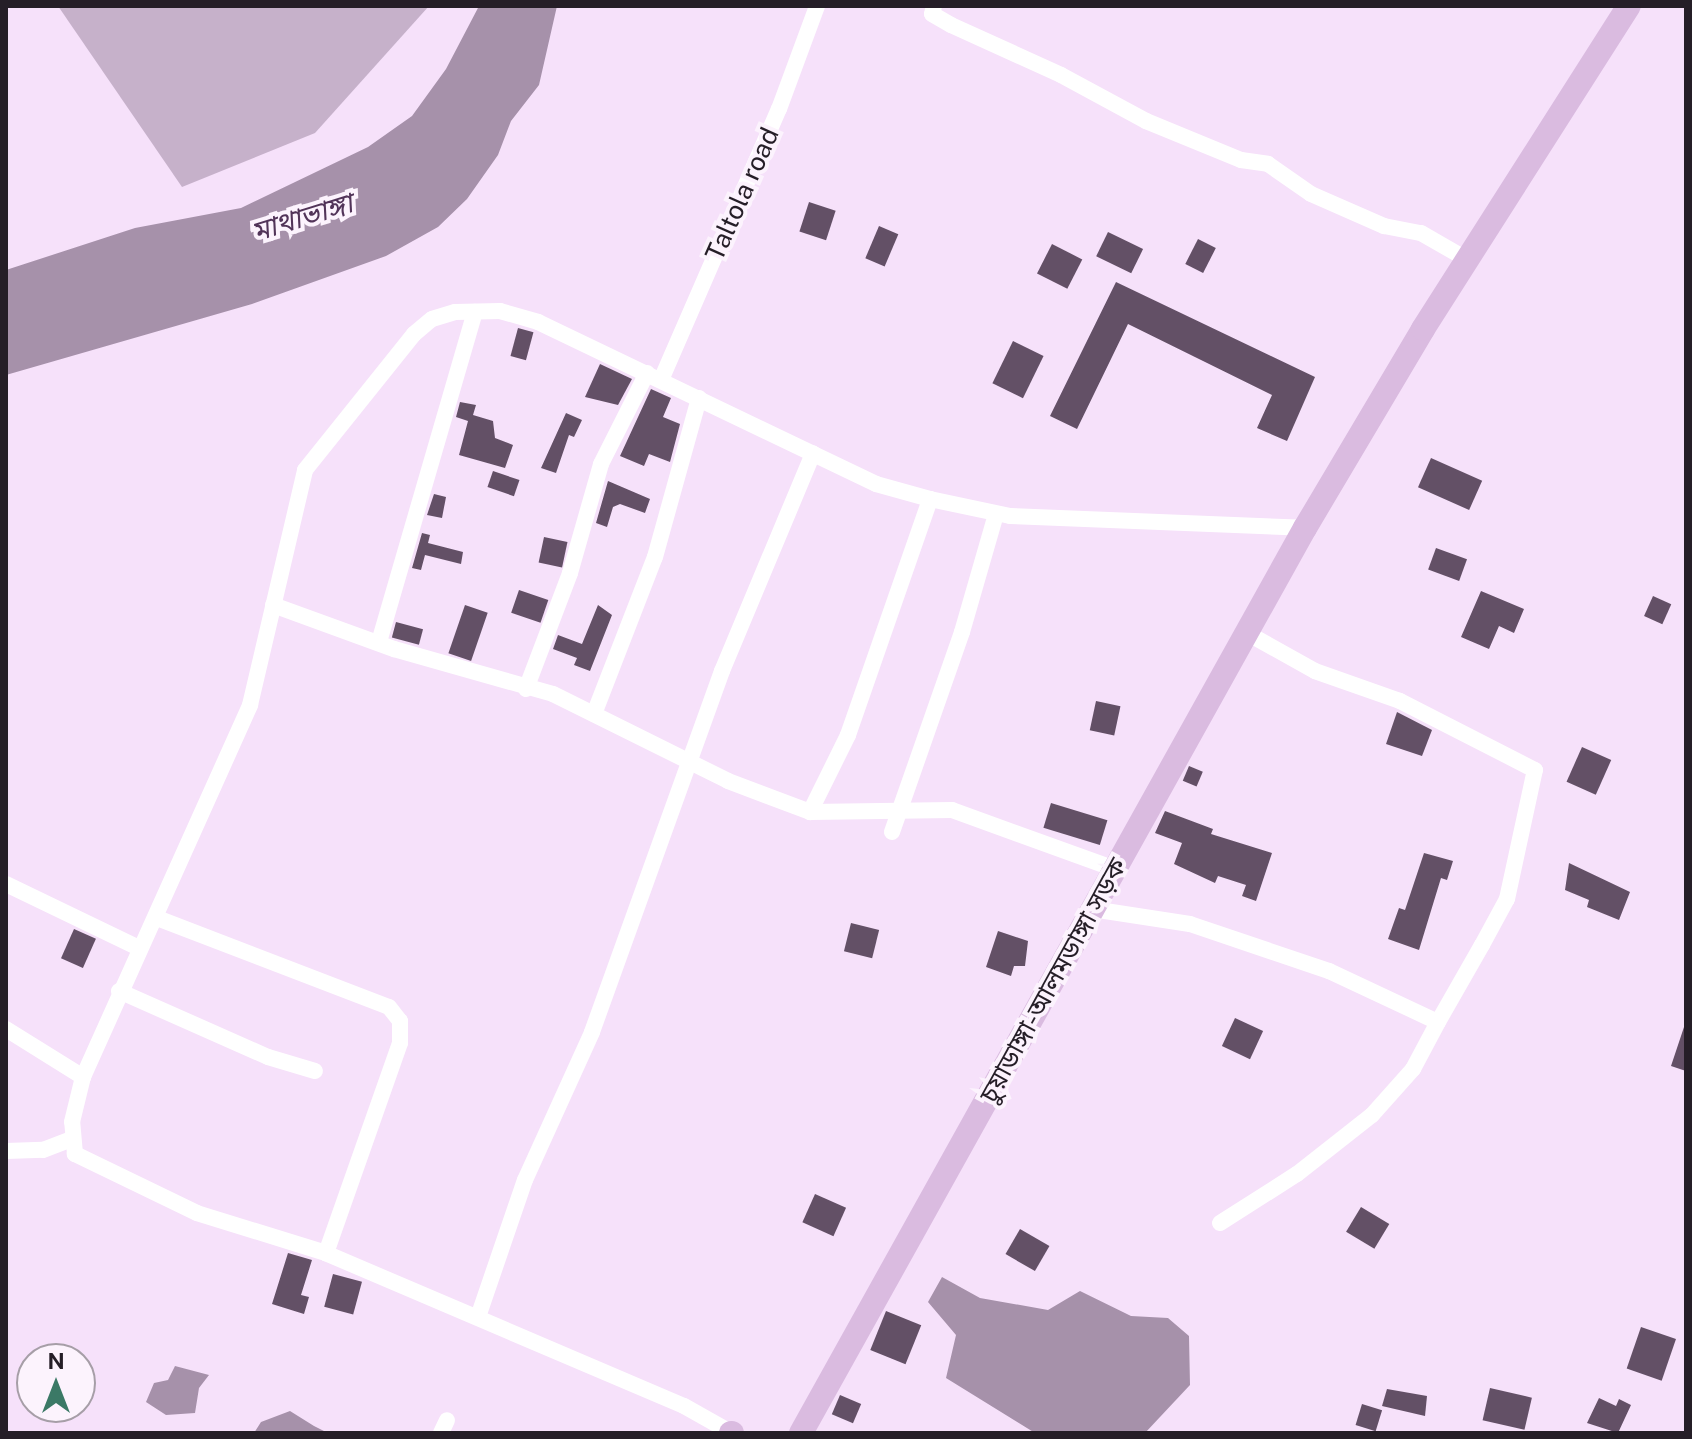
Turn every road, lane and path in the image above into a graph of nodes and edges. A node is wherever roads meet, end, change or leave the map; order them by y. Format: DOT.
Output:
graph roads {
  1 [pos="817,6"];
  2 [pos="934,6"];
  3 [pos="1629,6"];
  4 [pos="1468,260"];
  5 [pos="475,312"];
  6 [pos="654,376"];
  7 [pos="699,398"];
  8 [pos="813,453"];
  9 [pos="930,499"];
  10 [pos="996,514"];
  11 [pos="1305,528"];
  12 [pos="273,605"];
  13 [pos="1247,633"];
  14 [pos="379,642"];
  15 [pos="526,689"];
  16 [pos="594,714"];
  17 [pos="691,758"];
  18 [pos="899,807"];
  19 [pos="810,812"];
  20 [pos="892,832"];
  21 [pos="1115,869"];
  22 [pos="6,884"];
  23 [pos="1092,909"];
  24 [pos="157,918"];
  25 [pos="139,948"];
  26 [pos="119,991"];
  27 [pos="1438,1022"];
  28 [pos="6,1029"];
  29 [pos="315,1071"];
  30 [pos="83,1077"];
  31 [pos="71,1139"];
  32 [pos="6,1151"];
  33 [pos="1220,1223"];
  34 [pos="326,1253"];
  35 [pos="478,1317"];
  36 [pos="732,1433"];
  37 [pos="801,1433"];
  1 -- 6 [label="street, Taltola road"];
  2 -- 4 [label="street"];
  3 -- 4 [label="main road, চুয়াডাঙ্গা-আলমডাঙ্গা সড়ক"];
  4 -- 11 [label="main road, চুয়াডাঙ্গা-আলমডাঙ্গা সড়ক"];
  5 -- 6 [label="street"];
  5 -- 12 [label="street"];
  5 -- 14 [label="street"];
  6 -- 7 [label="street"];
  6 -- 15 [label="street, Taltola road"];
  7 -- 8 [label="street"];
  7 -- 16 [label="street"];
  8 -- 9 [label="street"];
  8 -- 17 [label="street"];
  9 -- 10 [label="street"];
  9 -- 19 [label="street"];
  10 -- 11 [label="street"];
  10 -- 18 [label="street"];
  11 -- 13 [label="main road, চুয়াডাঙ্গা-আলমডাঙ্গা সড়ক"];
  12 -- 14 [label="street"];
  12 -- 24 [label="street"];
  13 -- 21 [label="main road, চুয়াডাঙ্গা-আলমডাঙ্গা সড়ক"];
  13 -- 27 [label="street"];
  14 -- 15 [label="street"];
  15 -- 16 [label="street"];
  16 -- 17 [label="street"];
  17 -- 19 [label="street"];
  17 -- 35 [label="street"];
  18 -- 19 [label="street"];
  18 -- 20 [label="street"];
  18 -- 21 [label="street"];
  21 -- 23 [label="main road, চুয়াডাঙ্গা-আলমডাঙ্গা সড়ক"];
  22 -- 25 [label="street"];
  23 -- 27 [label="street"];
  23 -- 37 [label="main road, চুয়াডাঙ্গা-আলমডাঙ্গা সড়ক"];
  24 -- 25 [label="street"];
  24 -- 34 [label="street"];
  25 -- 26 [label="street"];
  26 -- 29 [label="street"];
  26 -- 30 [label="street"];
  27 -- 33 [label="street"];
  28 -- 30 [label="street"];
  30 -- 31 [label="street"];
  31 -- 32 [label="street"];
  31 -- 34 [label="street"];
  34 -- 35 [label="street"];
  35 -- 36 [label="street"];
}
